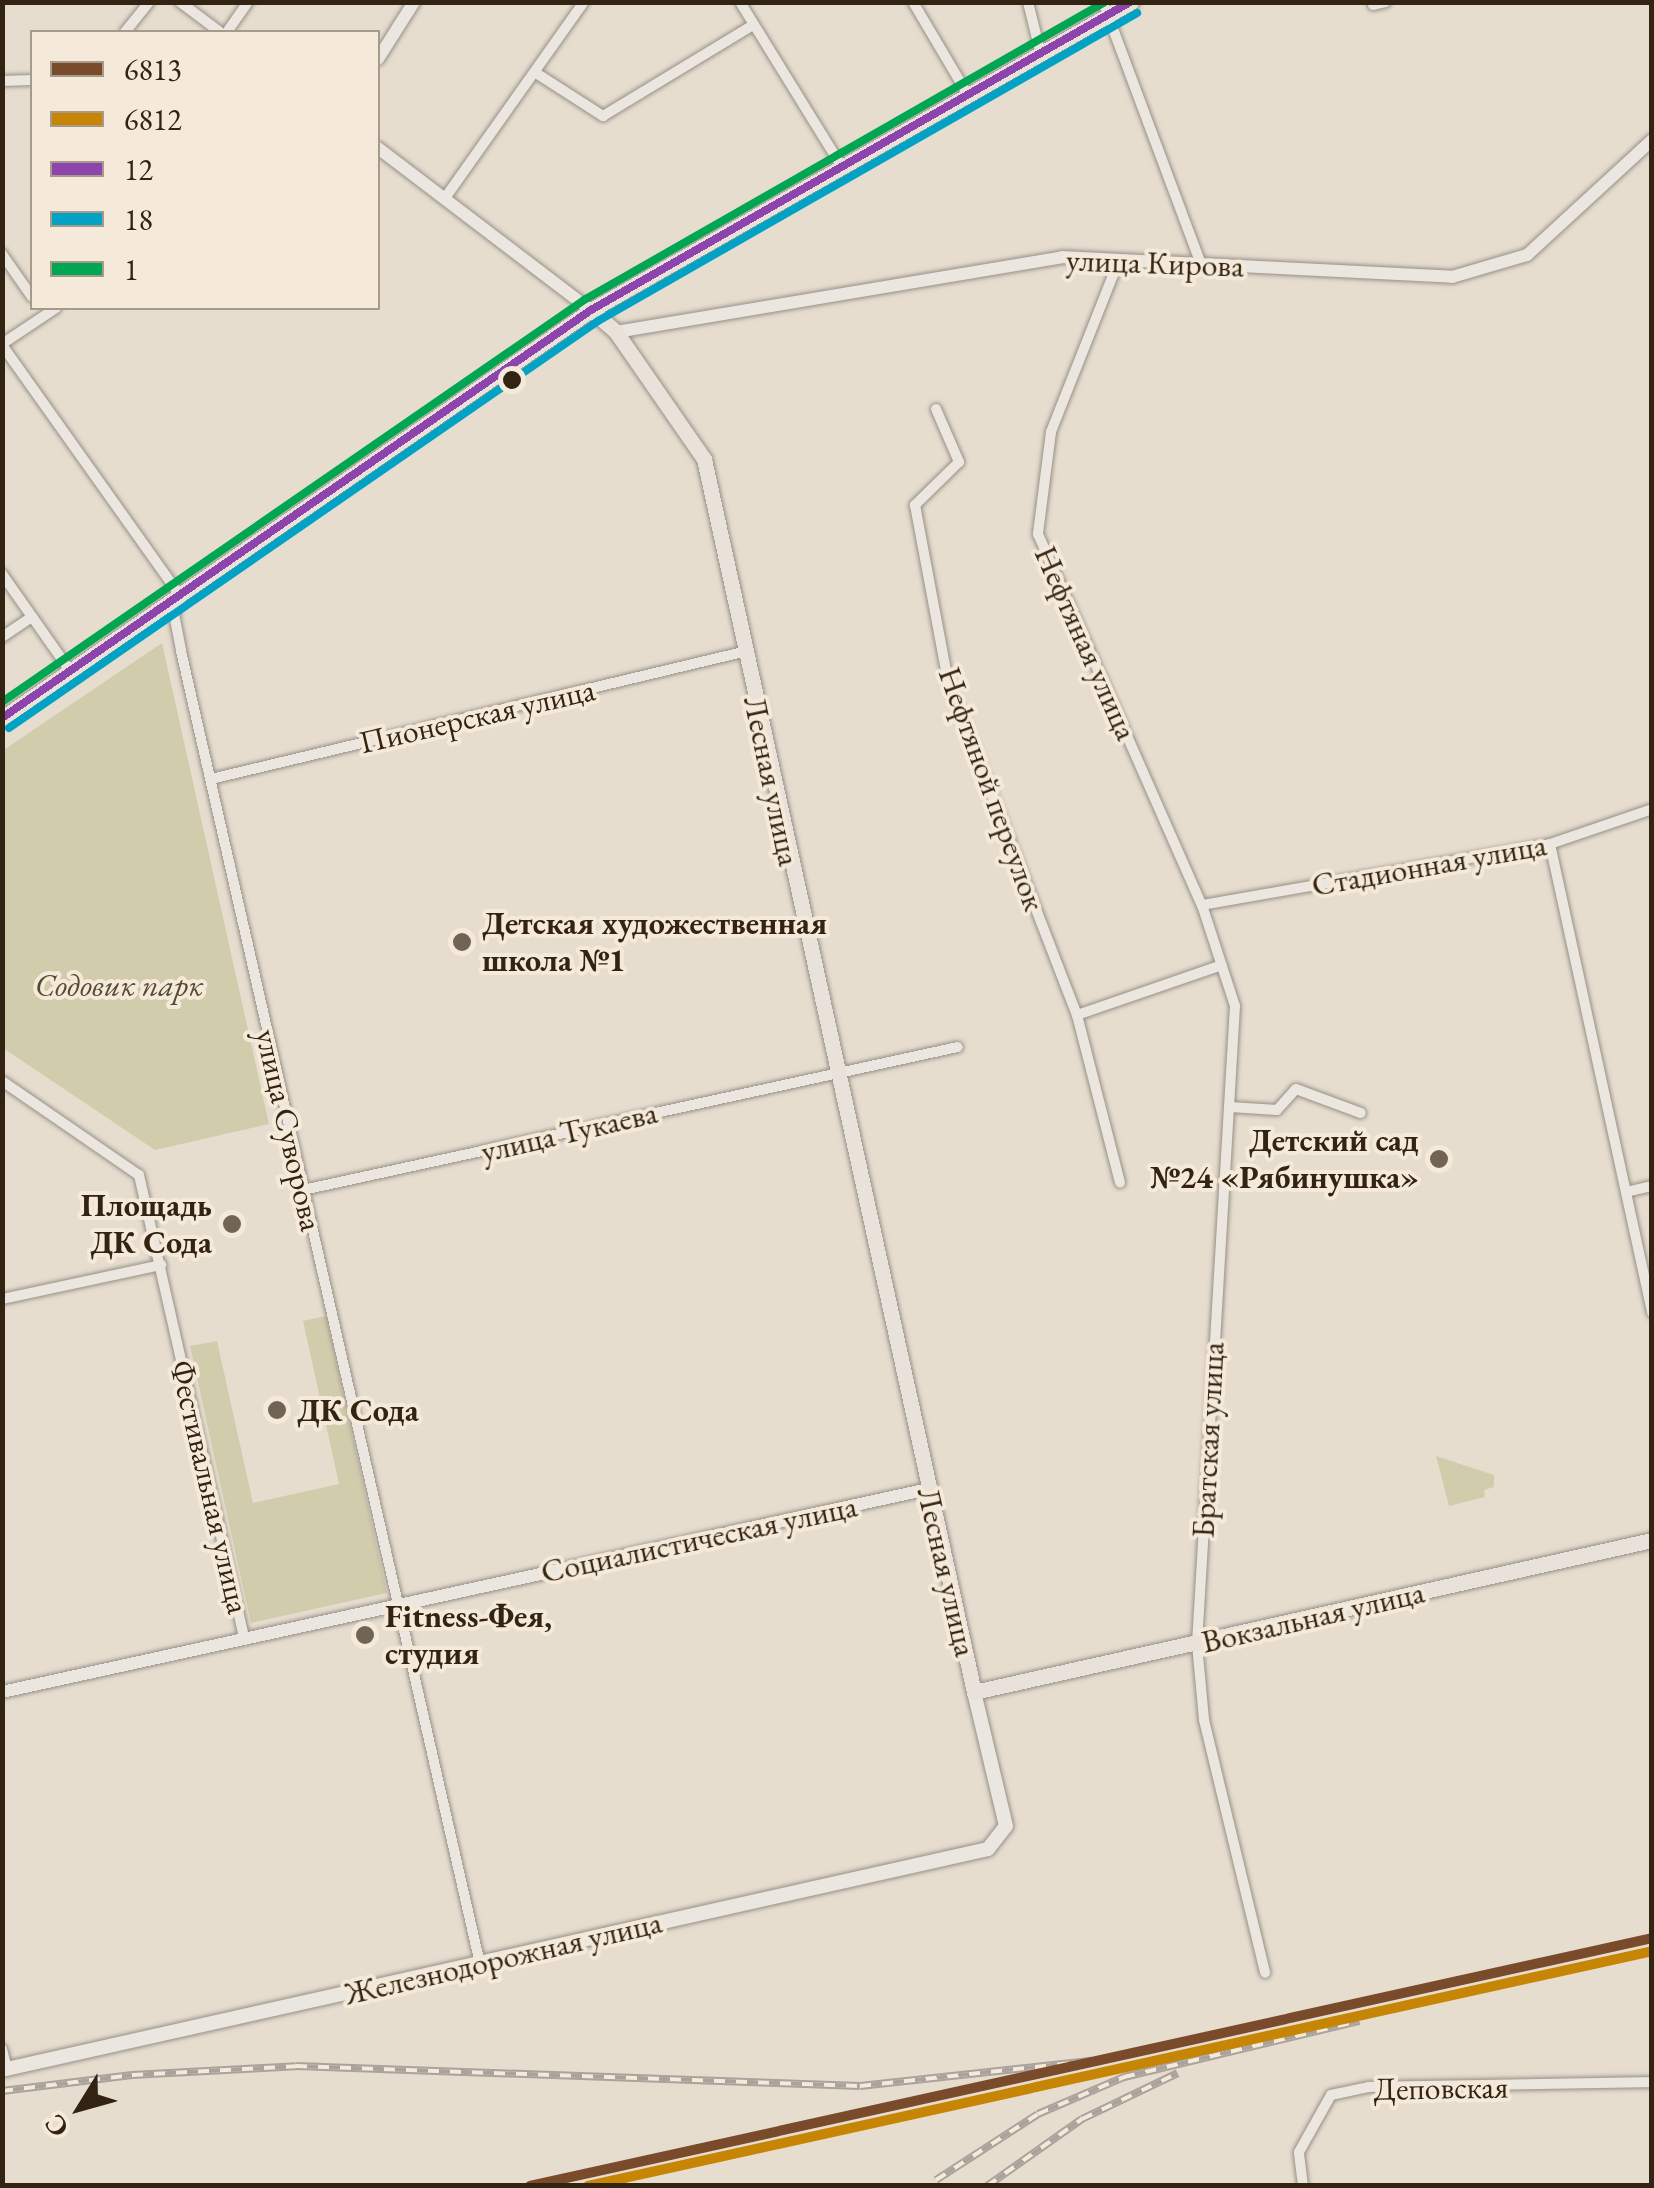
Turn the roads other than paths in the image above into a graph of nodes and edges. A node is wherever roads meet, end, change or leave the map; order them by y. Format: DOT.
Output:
graph roads {
  1 [pos="149,2"];
  2 [pos="180,2"];
  3 [pos="248,2"];
  4 [pos="414,2"];
  5 [pos="584,2"];
  6 [pos="740,2"];
  7 [pos="913,2"];
  8 [pos="1028,2"];
  9 [pos="1131,2"];
  10 [pos="1104,9"];
  11 [pos="753,24"];
  12 [pos="127,30"];
  13 [pos="220,30"];
  14 [pos="225,30"];
  15 [pos="1040,51"];
  16 [pos="380,56"];
  17 [pos="536,73"];
  18 [pos="30,80"];
  19 [pos="2,82"];
  20 [pos="968,95"];
  21 [pos="1652,140"];
  22 [pos="380,149"];
  23 [pos="840,164"];
  24 [pos="445,198"];
  25 [pos="2,254"];
  26 [pos="1119,260"];
  27 [pos="1201,264"];
  28 [pos="30,293"];
  29 [pos="591,310"];
  30 [pos="43,311"];
  31 [pos="616,332"];
  32 [pos="2,345"];
  33 [pos="936,409"];
  34 [pos="2,574"];
  35 [pos="181,597"];
  36 [pos="166,613"];
  37 [pos="32,617"];
  38 [pos="2,637"];
  39 [pos="743,652"];
  40 [pos="72,673"];
  41 [pos="2,718"];
  42 [pos="211,779"];
  43 [pos="1652,809"];
  44 [pos="1550,844"];
  45 [pos="1202,905"];
  46 [pos="1222,965"];
  47 [pos="1077,1016"];
  48 [pos="958,1048"];
  49 [pos="836,1073"];
  50 [pos="2,1081"];
  51 [pos="1230,1107"];
  52 [pos="1361,1113"];
  53 [pos="1120,1183"];
  54 [pos="1652,1186"];
  55 [pos="302,1190"];
  56 [pos="1626,1192"];
  57 [pos="161,1265"];
  58 [pos="2,1299"];
  59 [pos="1652,1313"];
  60 [pos="928,1490"];
  61 [pos="1652,1540"];
  62 [pos="396,1604"];
  63 [pos="244,1639"];
  64 [pos="1197,1644"];
  65 [pos="2,1692"];
  66 [pos="974,1692"];
  67 [pos="999,1840"];
  68 [pos="480,1964"];
  69 [pos="1265,1973"];
  70 [pos="2,2048"];
  71 [pos="5,2069"];
  72 [pos="1652,2082"];
  73 [pos="1302,2186"];
  1 -- 12 [label="street"];
  2 -- 13 [label="street"];
  3 -- 14 [label="street"];
  4 -- 16 [label="street"];
  5 -- 17 [label="street"];
  6 -- 11 [label="street"];
  7 -- 20 [label="street"];
  8 -- 15 [label="street"];
  9 -- 10 [label="main road"];
  10 -- 15 [label="main road"];
  10 -- 27 [label="street"];
  11 -- 17 [label="street"];
  11 -- 23 [label="street"];
  15 -- 20 [label="main road"];
  17 -- 24 [label="street"];
  18 -- 19 [label="street"];
  20 -- 23 [label="main road"];
  21 -- 27 [label="street, улица Кирова"];
  22 -- 24 [label="street, Лесная улица"];
  23 -- 29 [label="main road"];
  24 -- 29 [label="street, Лесная улица"];
  25 -- 28 [label="street"];
  26 -- 27 [label="street, улица Кирова"];
  26 -- 31 [label="street, улица Кирова"];
  26 -- 45 [label="street, Нефтяная улица"];
  29 -- 31 [label="main road, Лесная улица"];
  29 -- 35 [label="main road"];
  30 -- 32 [label="street"];
  31 -- 39 [label="main road, Лесная улица"];
  32 -- 35 [label="street"];
  33 -- 47 [label="street, Нефтяной переулок"];
  34 -- 37 [label="street"];
  35 -- 36 [label="main road"];
  36 -- 40 [label="main road"];
  36 -- 42 [label="street, улица Суворова"];
  37 -- 38 [label="street"];
  37 -- 40 [label="street"];
  39 -- 42 [label="street, Пионерская улица"];
  39 -- 49 [label="main road, Лесная улица"];
  40 -- 41 [label="main road"];
  42 -- 55 [label="street, улица Суворова"];
  43 -- 44 [label="street, Стадионная улица"];
  44 -- 45 [label="street, Стадионная улица"];
  44 -- 56 [label="street"];
  45 -- 46 [label="street, Братская улица"];
  46 -- 47 [label="street"];
  46 -- 51 [label="street, Братская улица"];
  47 -- 53 [label="street, Нефтяной переулок"];
  48 -- 49 [label="street, улица Тукаева"];
  49 -- 55 [label="street, улица Тукаева"];
  49 -- 60 [label="main road, Лесная улица"];
  50 -- 57 [label="street, Фестивальная улица"];
  51 -- 52 [label="street"];
  51 -- 64 [label="street, Братская улица"];
  54 -- 56 [label="street"];
  55 -- 62 [label="street, улица Суворова"];
  56 -- 59 [label="street"];
  57 -- 58 [label="street"];
  57 -- 63 [label="street, Фестивальная улица"];
  60 -- 62 [label="street, Социалистическая улица"];
  60 -- 66 [label="main road, Лесная улица"];
  61 -- 64 [label="main road, Вокзальная улица"];
  62 -- 63 [label="street, Социалистическая улица"];
  62 -- 68 [label="street, улица Суворова"];
  63 -- 65 [label="street, Социалистическая улица"];
  64 -- 66 [label="main road, Вокзальная улица"];
  64 -- 69 [label="street, Братская улица"];
  66 -- 67 [label="main road, Лесная улица"];
  67 -- 68 [label="main road, Железнодорожная улица"];
  68 -- 71 [label="main road, Железнодорожная улица"];
  70 -- 71 [label="street"];
  72 -- 73 [label="street, Деповская"];
}
